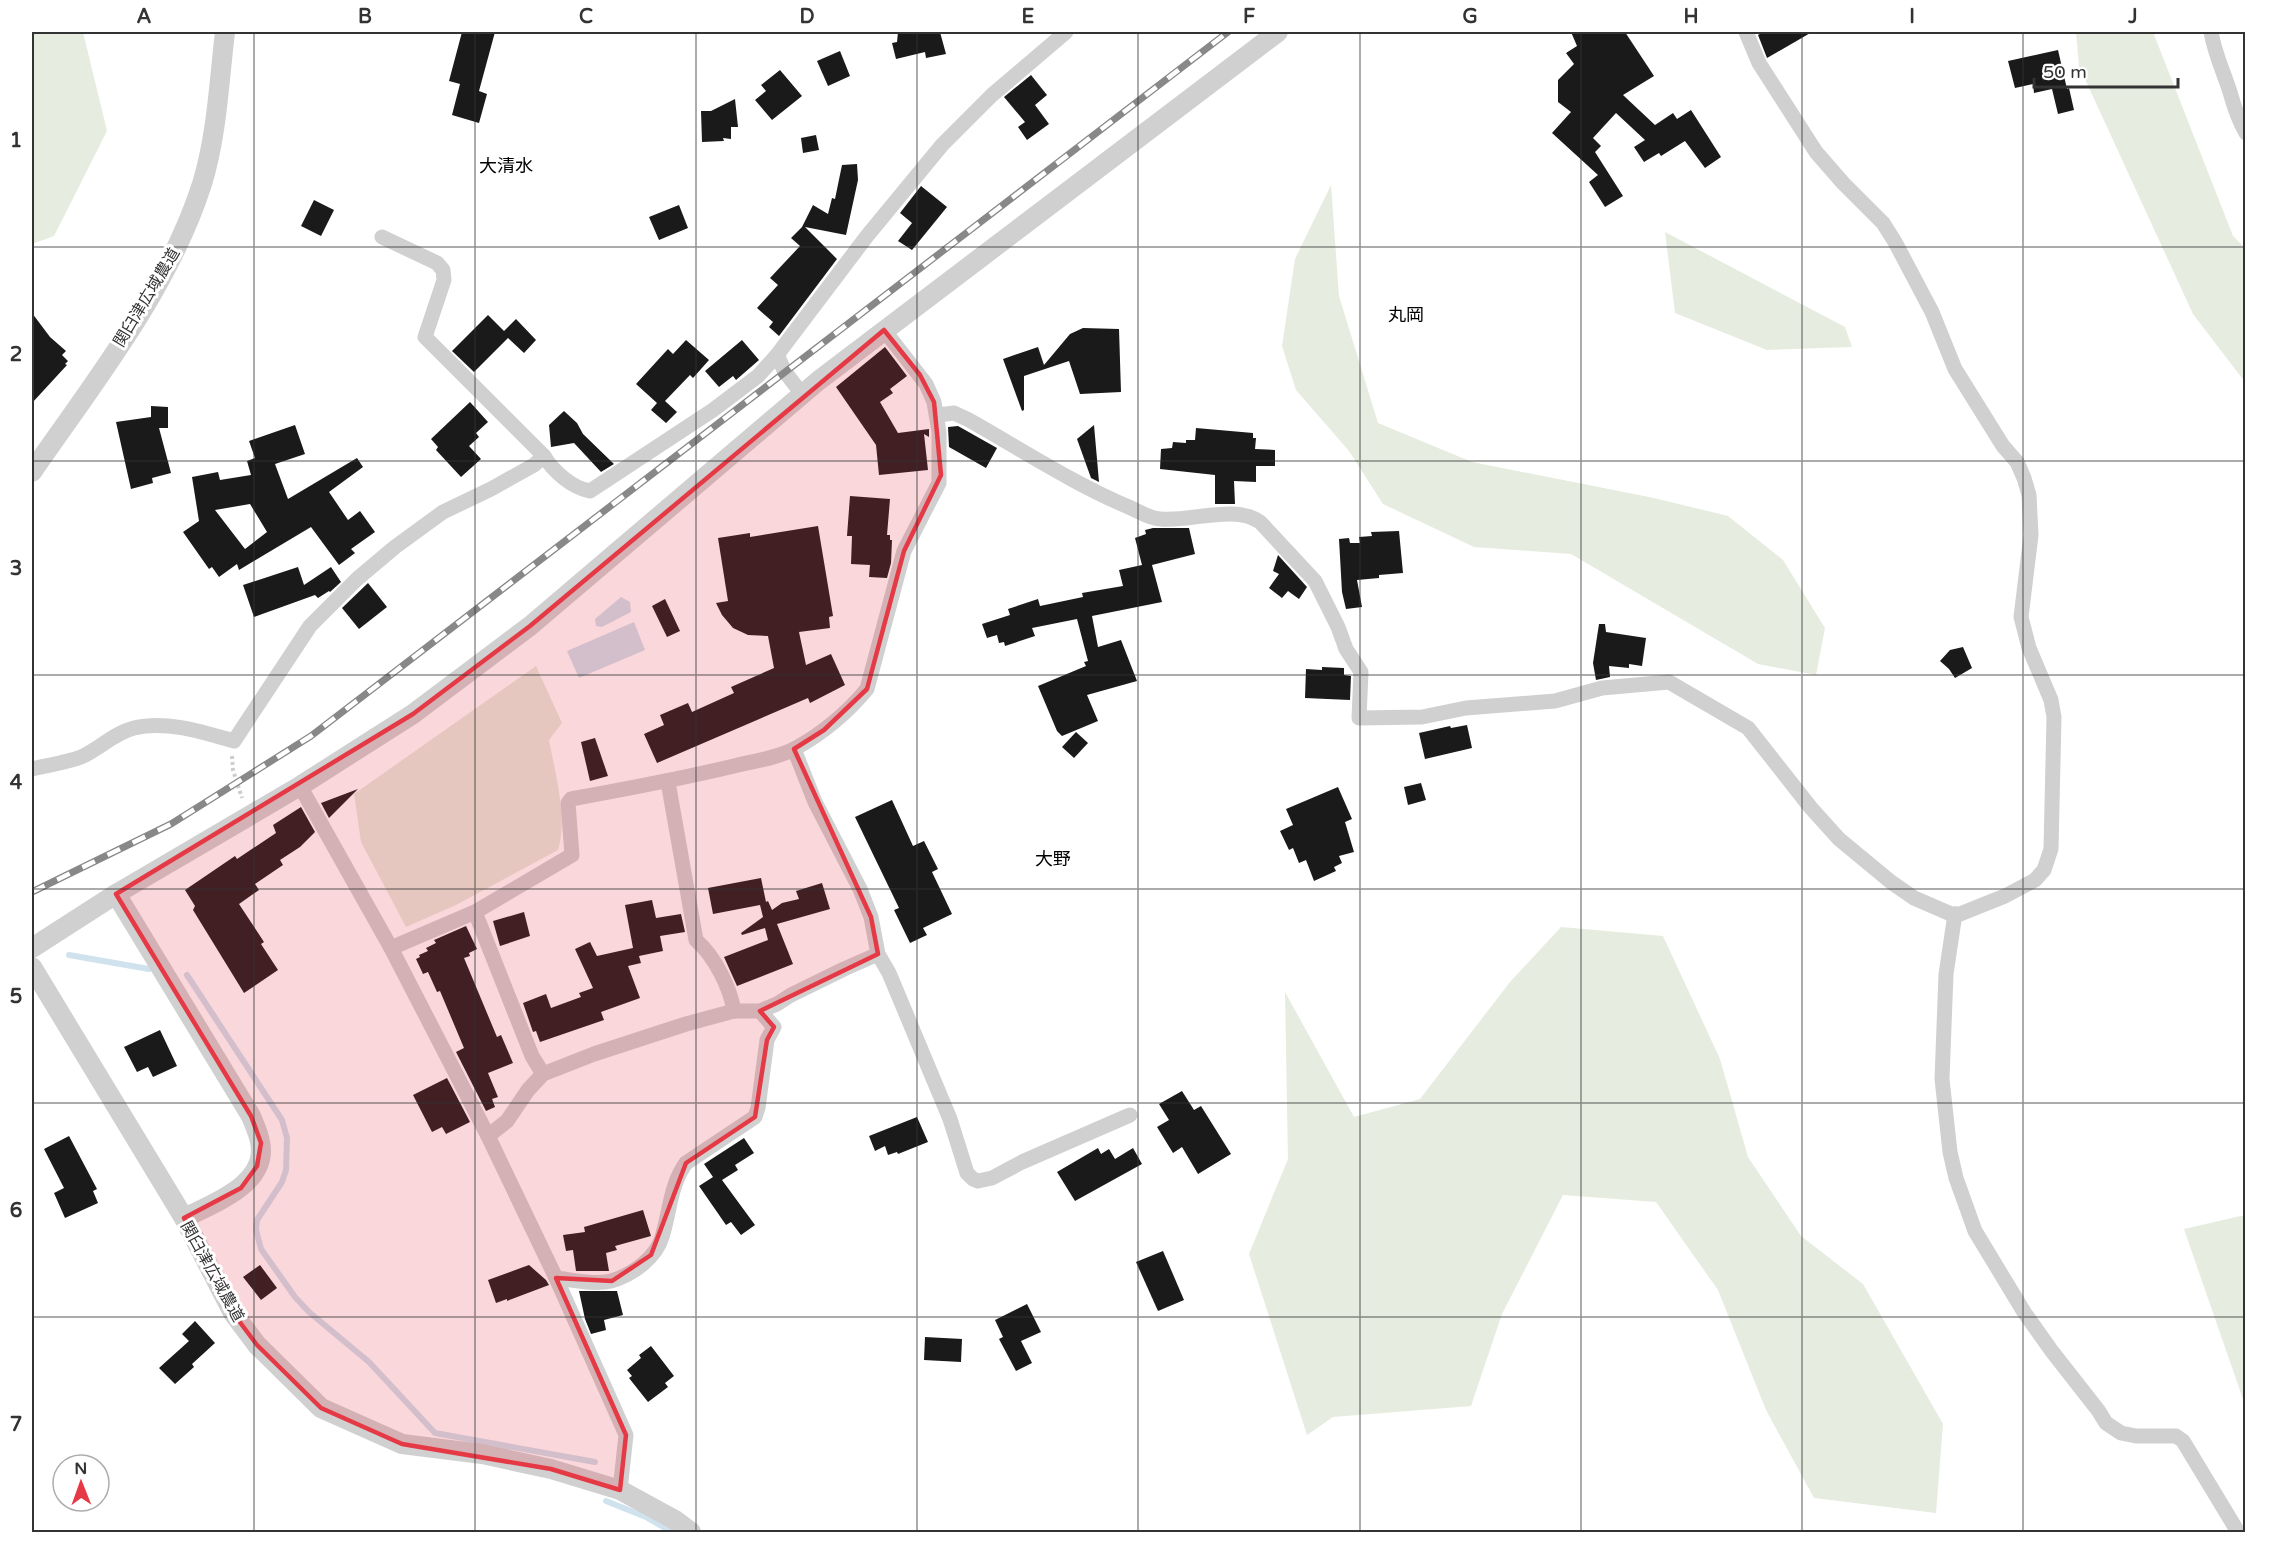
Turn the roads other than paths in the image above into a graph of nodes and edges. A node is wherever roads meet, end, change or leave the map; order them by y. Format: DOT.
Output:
graph roads {
  1 [pos="225,32"];
  2 [pos="1066,32"];
  3 [pos="1278,32"];
  4 [pos="1746,32"];
  5 [pos="2211,32"];
  6 [pos="2246,132"];
  7 [pos="382,237"];
  8 [pos="884,330"];
  9 [pos="777,355"];
  10 [pos="802,394"];
  11 [pos="938,415"];
  12 [pos="544,456"];
  13 [pos="32,472"];
  14 [pos="794,749"];
  15 [pos="32,769"];
  16 [pos="668,782"];
  17 [pos="300,786"];
  18 [pos="116,894"];
  19 [pos="476,912"];
  20 [pos="1955,914"];
  21 [pos="32,948"];
  22 [pos="391,948"];
  23 [pos="878,954"];
  24 [pos="32,967"];
  25 [pos="734,1011"];
  26 [pos="760,1011"];
  27 [pos="543,1074"];
  28 [pos="1130,1115"];
  29 [pos="488,1136"];
  30 [pos="184,1218"];
  31 [pos="556,1278"];
  32 [pos="620,1490"];
  33 [pos="691,1533"];
  34 [pos="2238,1533"];
  1 -- 13 [label="street, 関臼津広域農道"];
  2 -- 9 [label="street"];
  3 -- 8 [label="street"];
  4 -- 20 [label="street"];
  5 -- 6 [label="street"];
  7 -- 12 [label="street"];
  8 -- 10 [label="street"];
  8 -- 11 [label="street"];
  9 -- 10 [label="street"];
  9 -- 12 [label="street"];
  10 -- 17 [label="street"];
  11 -- 14 [label="street"];
  11 -- 20 [label="street"];
  12 -- 15 [label="street"];
  14 -- 16 [label="street"];
  14 -- 23 [label="street"];
  16 -- 19 [label="street"];
  16 -- 25 [label="street"];
  17 -- 18 [label="street"];
  17 -- 22 [label="street"];
  18 -- 21 [label="street"];
  18 -- 30 [label="street"];
  19 -- 22 [label="street"];
  19 -- 27 [label="street"];
  20 -- 34 [label="street"];
  22 -- 29 [label="street"];
  23 -- 26 [label="street"];
  23 -- 28 [label="street"];
  24 -- 30 [label="street, 関臼津広域農道"];
  25 -- 26 [label="street"];
  25 -- 27 [label="street"];
  26 -- 31 [label="street"];
  27 -- 29 [label="street"];
  29 -- 31 [label="street"];
  30 -- 32 [label="street, 関臼津広域農道"];
  31 -- 32 [label="street"];
  32 -- 33 [label="street, 関臼津広域農道"];
}
